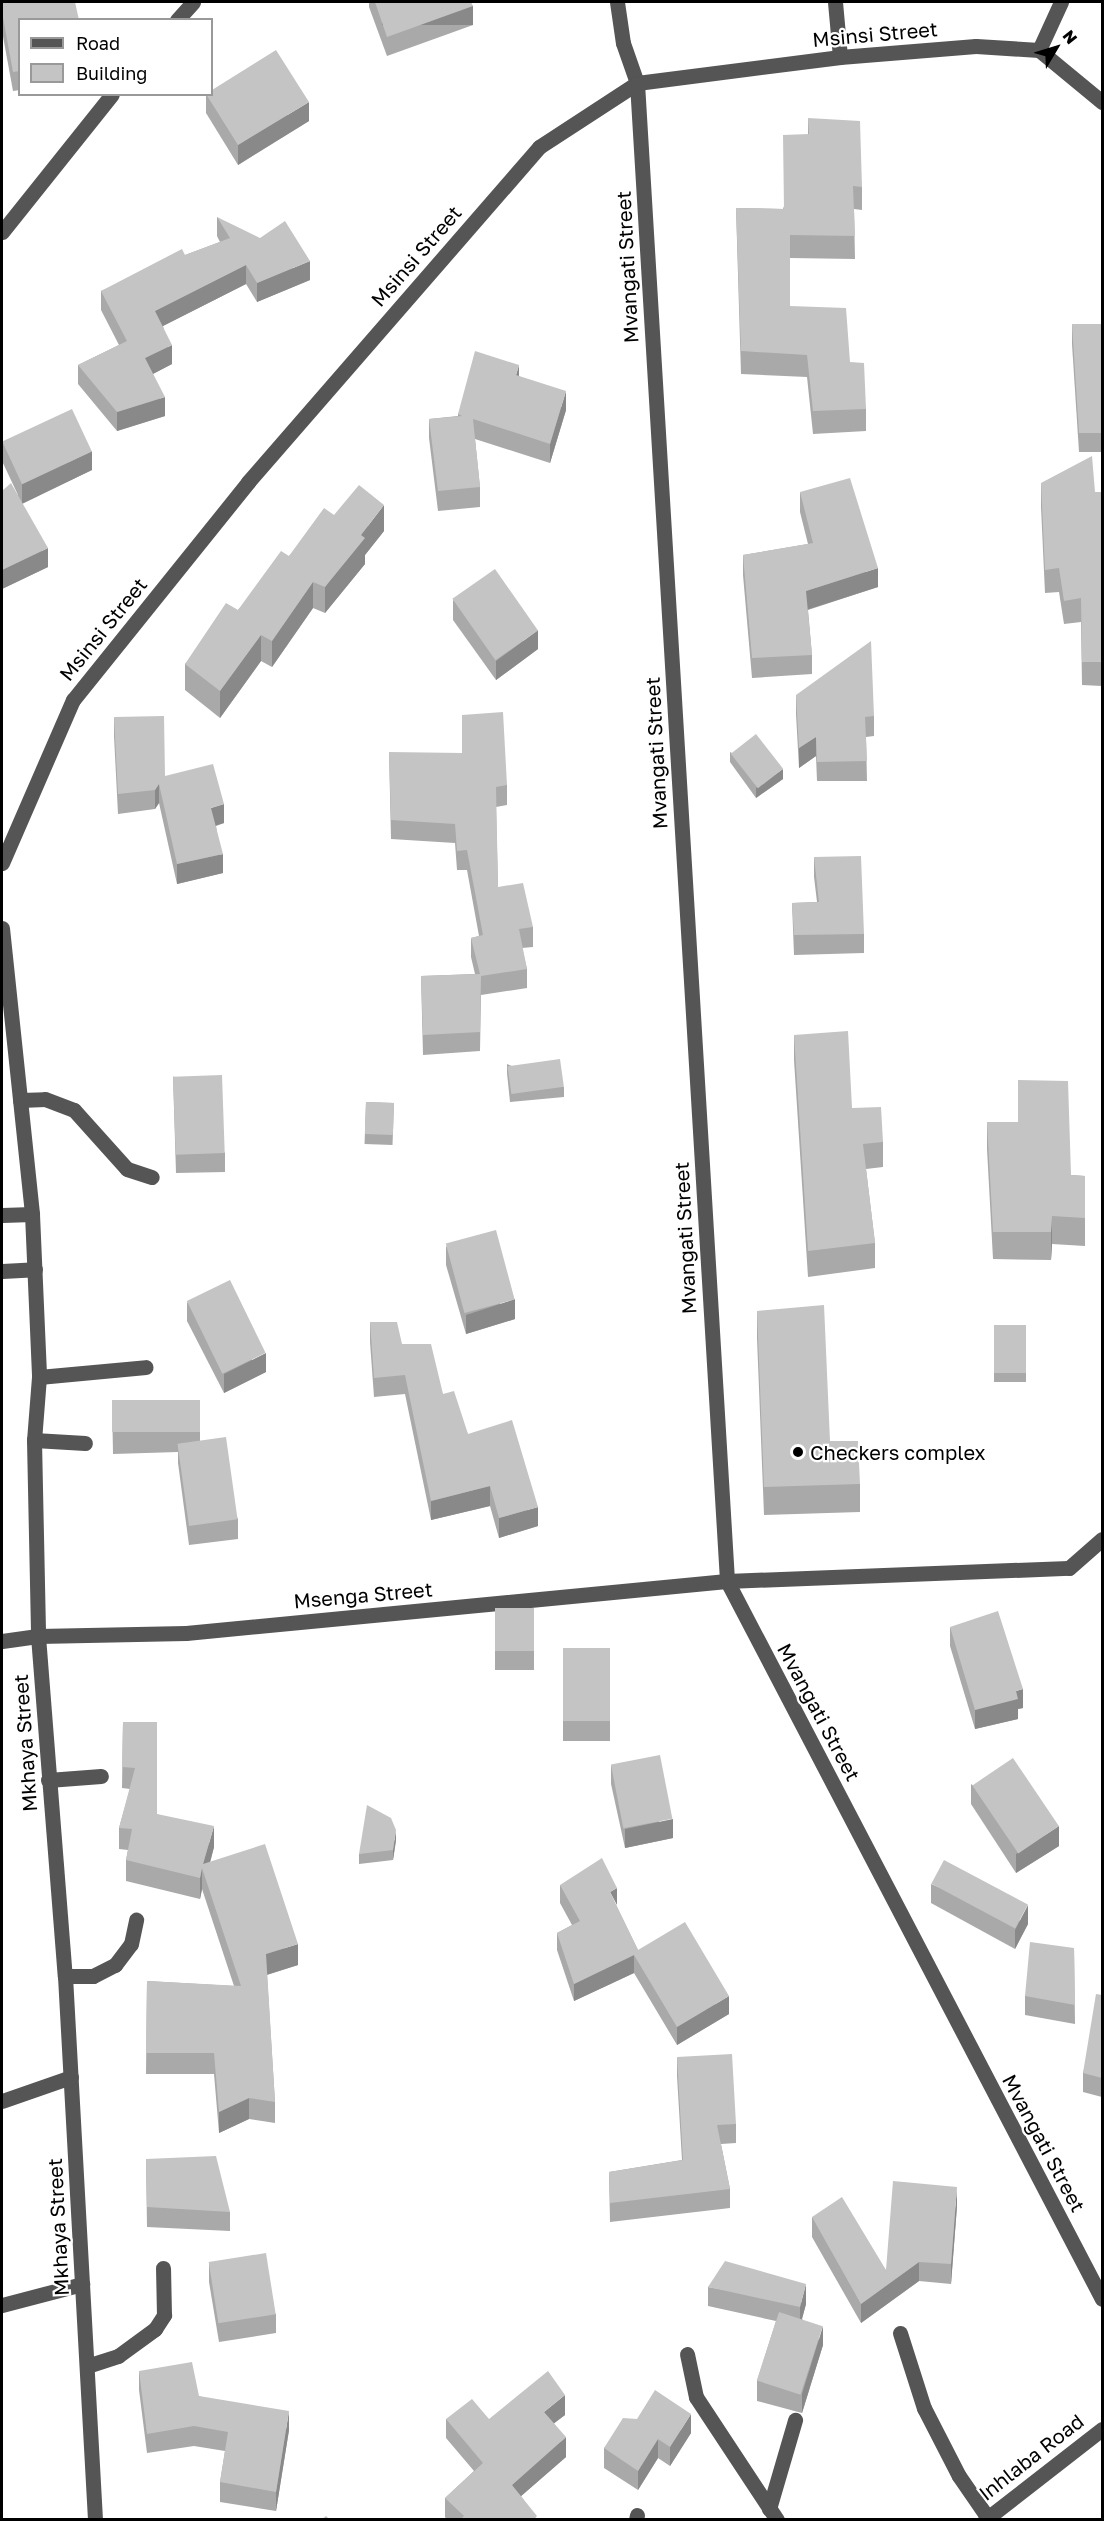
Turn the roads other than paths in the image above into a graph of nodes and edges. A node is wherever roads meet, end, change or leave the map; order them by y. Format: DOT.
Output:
graph roads {
  1 [pos="193,2"];
  2 [pos="617,2"];
  3 [pos="835,2"];
  4 [pos="1061,2"];
  5 [pos="179,18"];
  6 [pos="1039,50"];
  7 [pos="840,57"];
  8 [pos="637,83"];
  9 [pos="110,96"];
  10 [pos="1102,102"];
  11 [pos="2,232"];
  12 [pos="2,863"];
  13 [pos="2,928"];
  14 [pos="20,1100"];
  15 [pos="152,1177"];
  16 [pos="32,1214"];
  17 [pos="2,1215"];
  18 [pos="34,1269"];
  19 [pos="2,1271"];
  20 [pos="146,1367"];
  21 [pos="39,1377"];
  22 [pos="34,1440"];
  23 [pos="85,1443"];
  24 [pos="1102,1539"];
  25 [pos="727,1581"];
  26 [pos="39,1636"];
  27 [pos="2,1641"];
  28 [pos="100,1776"];
  29 [pos="48,1779"];
  30 [pos="136,1920"];
  31 [pos="65,1976"];
  32 [pos="71,2077"];
  33 [pos="2,2101"];
  34 [pos="163,2268"];
  35 [pos="82,2284"];
  36 [pos="1102,2299"];
  37 [pos="2,2306"];
  38 [pos="900,2333"];
  39 [pos="687,2354"];
  40 [pos="87,2366"];
  41 [pos="795,2420"];
  42 [pos="1102,2429"];
  43 [pos="773,2514"];
  44 [pos="987,2519"];
  45 [pos="95,2520"];
  1 -- 5 [label="street"];
  2 -- 8 [label="street, Mvangati Street"];
  3 -- 7 [label="street"];
  4 -- 6 [label="street"];
  6 -- 7 [label="street, Msinsi Street"];
  6 -- 10 [label="street"];
  7 -- 8 [label="street, Msinsi Street"];
  8 -- 12 [label="street, Msinsi Street"];
  8 -- 25 [label="street, Mvangati Street"];
  9 -- 11 [label="street"];
  13 -- 14 [label="street, Mkhaya Street"];
  14 -- 15 [label="street"];
  14 -- 16 [label="street, Mkhaya Street"];
  16 -- 17 [label="street"];
  16 -- 18 [label="street, Mkhaya Street"];
  18 -- 19 [label="street"];
  18 -- 21 [label="street, Mkhaya Street"];
  20 -- 21 [label="street"];
  21 -- 22 [label="street, Mkhaya Street"];
  22 -- 23 [label="street"];
  22 -- 26 [label="street, Mkhaya Street"];
  24 -- 25 [label="street, Msenga Street"];
  25 -- 26 [label="street, Msenga Street"];
  25 -- 36 [label="street, Mvangati Street"];
  26 -- 27 [label="street, Msenga Street"];
  26 -- 29 [label="street, Mkhaya Street"];
  28 -- 29 [label="street"];
  29 -- 31 [label="street, Mkhaya Street"];
  30 -- 31 [label="street"];
  31 -- 32 [label="street, Mkhaya Street"];
  32 -- 33 [label="street"];
  32 -- 35 [label="street, Mkhaya Street"];
  34 -- 40 [label="street"];
  35 -- 37 [label="street"];
  35 -- 40 [label="street, Mkhaya Street"];
  38 -- 44 [label="street"];
  39 -- 43 [label="street"];
  40 -- 45 [label="street, Mkhaya Street"];
  41 -- 43 [label="street"];
  42 -- 44 [label="street, Inhlaba Road"];
}
